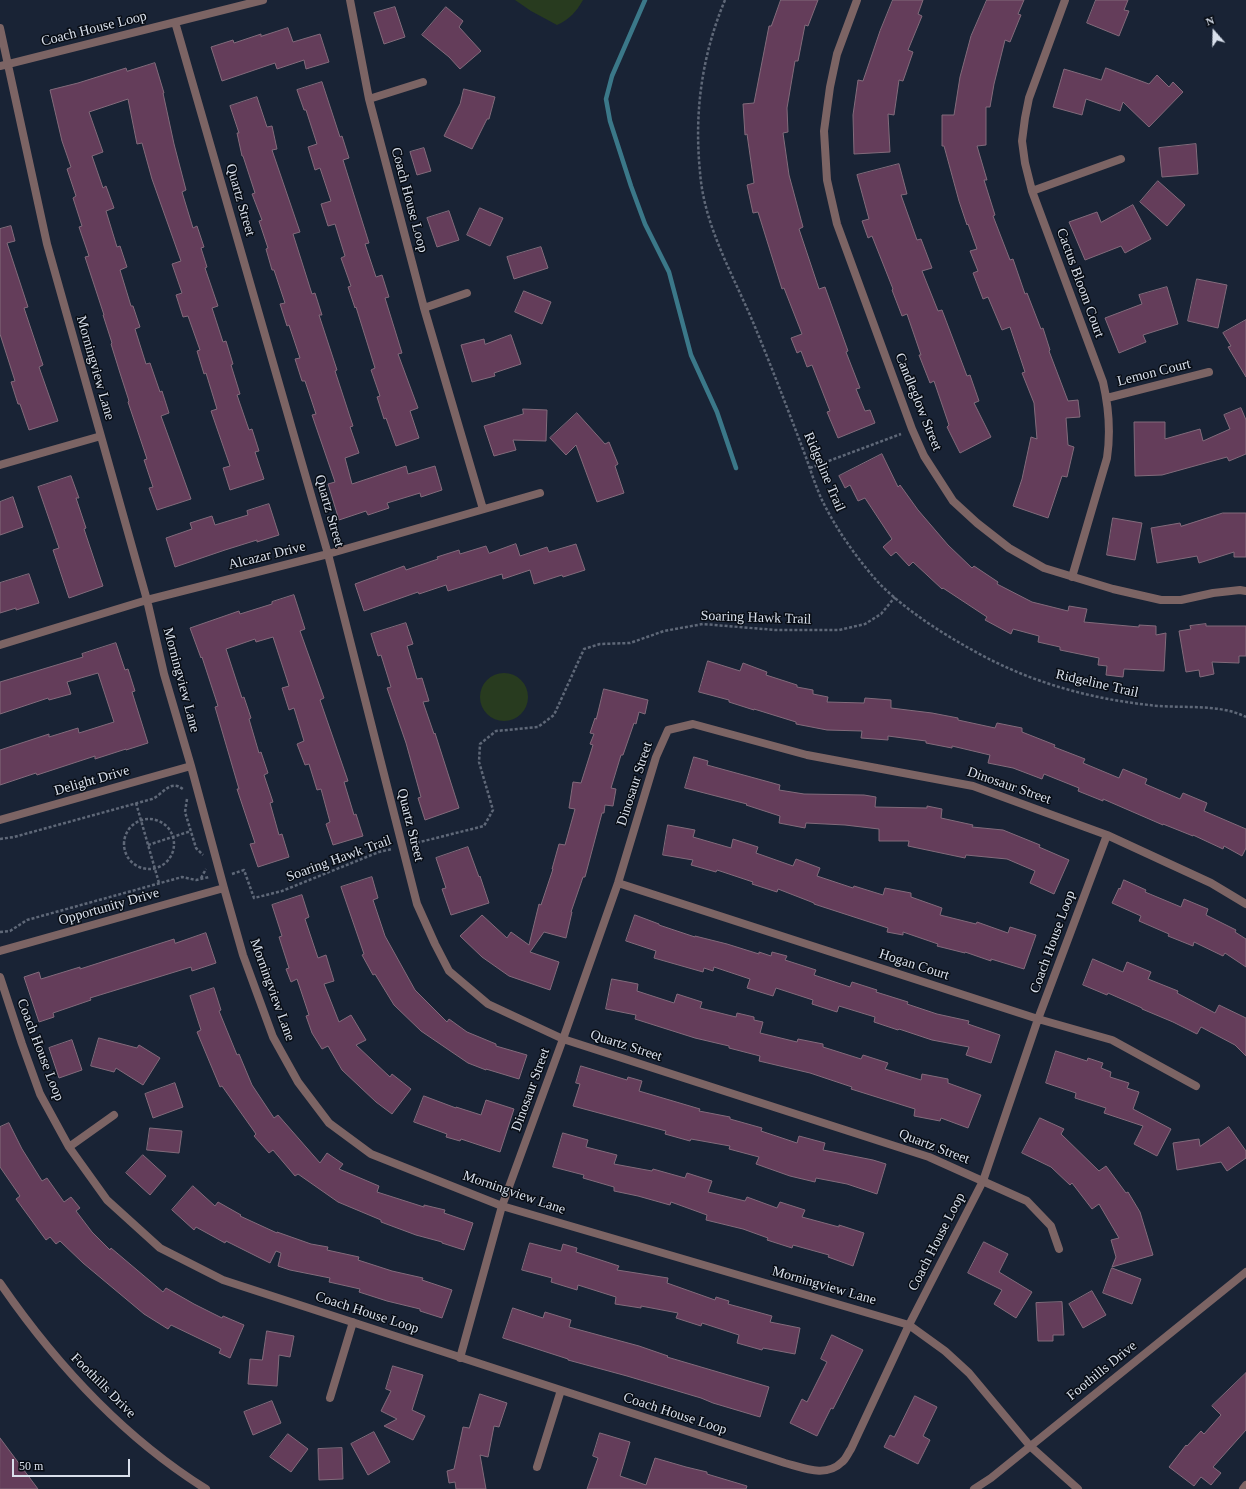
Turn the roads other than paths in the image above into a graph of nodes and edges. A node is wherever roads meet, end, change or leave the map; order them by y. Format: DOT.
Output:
graph roads {
  1 [pos="264,0"];
  2 [pos="350,0"];
  3 [pos="857,0"];
  4 [pos="1065,0"];
  5 [pos="175,22"];
  6 [pos="0,28"];
  7 [pos="4,65"];
  8 [pos="423,82"];
  9 [pos="369,99"];
  10 [pos="1120,160"];
  11 [pos="1032,191"];
  12 [pos="467,293"];
  13 [pos="424,308"];
  14 [pos="1209,372"];
  15 [pos="1107,398"];
  16 [pos="101,436"];
  17 [pos="0,465"];
  18 [pos="540,493"];
  19 [pos="483,509"];
  20 [pos="328,554"];
  21 [pos="1072,578"];
  22 [pos="1246,591"];
  23 [pos="147,600"];
  24 [pos="0,645"];
  25 [pos="191,766"];
  26 [pos="0,820"];
  27 [pos="1107,835"];
  28 [pos="618,883"];
  29 [pos="224,888"];
  30 [pos="1246,904"];
  31 [pos="0,951"];
  32 [pos="0,977"];
  33 [pos="1038,1019"];
  34 [pos="563,1040"];
  35 [pos="1196,1086"];
  36 [pos="114,1115"];
  37 [pos="69,1147"];
  38 [pos="983,1181"];
  39 [pos="502,1206"];
  40 [pos="1059,1249"];
  41 [pos="1246,1272"];
  42 [pos="0,1283"];
  43 [pos="353,1322"];
  44 [pos="909,1325"];
  45 [pos="460,1358"];
  46 [pos="561,1390"];
  47 [pos="330,1398"];
  48 [pos="1030,1446"];
  49 [pos="536,1468"];
  50 [pos="1246,1485"];
  51 [pos="206,1489"];
  52 [pos="974,1489"];
  53 [pos="1078,1489"];
  54 [pos="1243,1489"];
  1 -- 5 [label="street, Coach House Loop"];
  2 -- 9 [label="street, Coach House Loop"];
  3 -- 21 [label="street, Candleglow Street"];
  4 -- 11 [label="street, Cactus Bloom Court"];
  5 -- 7 [label="street, Coach House Loop"];
  5 -- 20 [label="street, Quartz Street"];
  6 -- 7 [label="street, Morningview Lane"];
  7 -- 16 [label="street, Morningview Lane"];
  8 -- 9 [label="street"];
  9 -- 13 [label="street, Coach House Loop"];
  10 -- 11 [label="street"];
  11 -- 15 [label="street, Cactus Bloom Court"];
  12 -- 13 [label="street"];
  13 -- 19 [label="street, Coach House Loop"];
  14 -- 15 [label="street, Lemon Court"];
  15 -- 21 [label="street, Cactus Bloom Court"];
  16 -- 17 [label="street"];
  16 -- 23 [label="street, Morningview Lane"];
  18 -- 19 [label="street, Alcazar Drive"];
  19 -- 20 [label="street, Alcazar Drive"];
  20 -- 23 [label="street, Alcazar Drive"];
  20 -- 34 [label="street, Quartz Street"];
  21 -- 22 [label="street, Candleglow Street"];
  23 -- 24 [label="street, Alcazar Drive"];
  23 -- 25 [label="street, Morningview Lane"];
  25 -- 26 [label="street, Delight Drive"];
  25 -- 29 [label="street, Morningview Lane"];
  27 -- 28 [label="street, Dinosaur Street"];
  27 -- 30 [label="street, Dinosaur Street"];
  27 -- 33 [label="street, Coach House Loop"];
  28 -- 33 [label="street, Hogan Court"];
  28 -- 34 [label="street, Dinosaur Street"];
  29 -- 31 [label="street, Opportunity Drive"];
  29 -- 39 [label="street, Morningview Lane"];
  32 -- 37 [label="street, Coach House Loop"];
  33 -- 35 [label="street, Hogan Court"];
  33 -- 38 [label="street, Coach House Loop"];
  34 -- 38 [label="street, Quartz Street"];
  34 -- 39 [label="street, Dinosaur Street"];
  36 -- 37 [label="street"];
  37 -- 43 [label="street, Coach House Loop"];
  38 -- 40 [label="street, Quartz Street"];
  38 -- 44 [label="street, Coach House Loop"];
  39 -- 44 [label="street, Morningview Lane"];
  39 -- 45 [label="street, Dinosaur Street"];
  41 -- 48 [label="street, Foothills Drive"];
  42 -- 51 [label="street, Foothills Drive"];
  43 -- 45 [label="street, Coach House Loop"];
  43 -- 47 [label="street"];
  44 -- 46 [label="street, Coach House Loop"];
  44 -- 48 [label="street, Morningview Lane"];
  45 -- 46 [label="street, Coach House Loop"];
  46 -- 49 [label="street"];
  48 -- 52 [label="street, Foothills Drive"];
  48 -- 53 [label="street, Morningview Lane"];
  50 -- 54 [label="street"];
}
